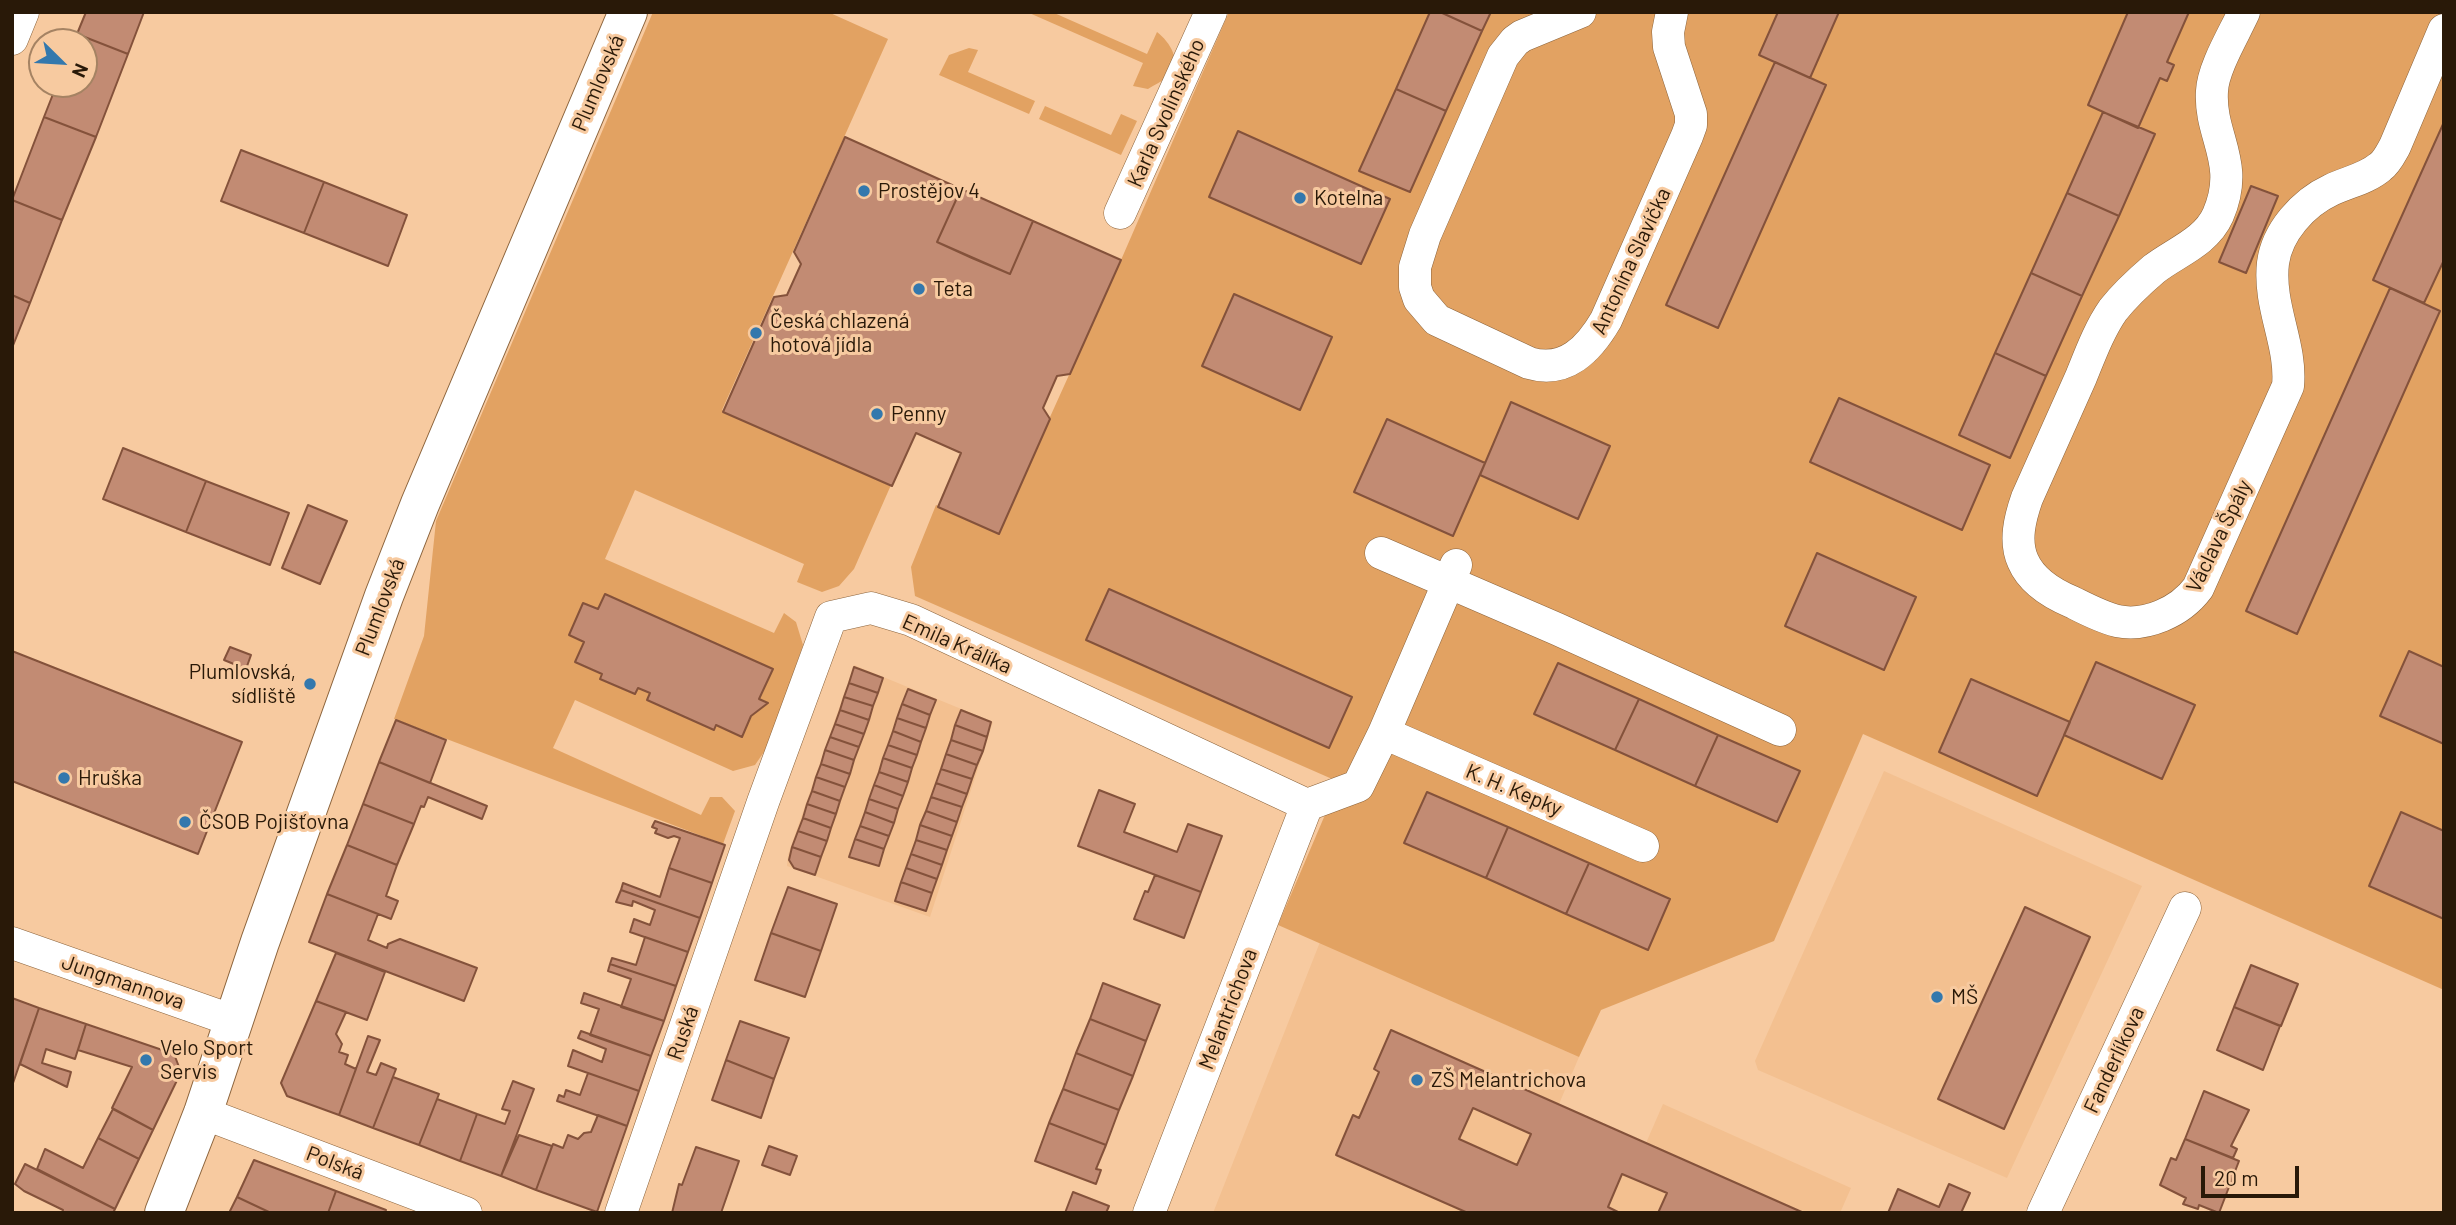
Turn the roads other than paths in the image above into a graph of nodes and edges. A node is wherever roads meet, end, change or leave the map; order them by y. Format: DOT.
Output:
graph roads {
  1 [pos="23,12"];
  2 [pos="628,12"];
  3 [pos="1211,12"];
  4 [pos="1580,12"];
  5 [pos="1672,12"];
  6 [pos="2244,12"];
  7 [pos="2444,30"];
  8 [pos="12,39"];
  9 [pos="1121,213"];
  10 [pos="1381,553"];
  11 [pos="1453,574"];
  12 [pos="1780,730"];
  13 [pos="1384,733"];
  14 [pos="1307,806"];
  15 [pos="1643,846"];
  16 [pos="745,853"];
  17 [pos="2185,908"];
  18 [pos="12,943"];
  19 [pos="234,1021"];
  20 [pos="203,1114"];
  21 [pos="164,1213"];
  22 [pos="466,1213"];
  23 [pos="621,1213"];
  24 [pos="1149,1213"];
  25 [pos="2043,1213"];
  1 -- 8 [label="street"];
  2 -- 19 [label="main road, Plumlovská"];
  3 -- 9 [label="street, Karla Svolinského"];
  4 -- 5 [label="street, Antonína Slavíčka"];
  6 -- 7 [label="street, Václava Špály"];
  10 -- 11 [label="street"];
  11 -- 12 [label="street"];
  11 -- 13 [label="street"];
  13 -- 14 [label="street"];
  13 -- 15 [label="street, K. H. Kepky"];
  14 -- 16 [label="street, Emila Králíka"];
  14 -- 24 [label="street, Melantrichova"];
  16 -- 23 [label="street, Ruská"];
  17 -- 25 [label="street, Fanderlíkova"];
  18 -- 19 [label="street, Jungmannova"];
  19 -- 20 [label="main road, Plumlovská"];
  20 -- 21 [label="main road, Plumlovská"];
  20 -- 22 [label="street, Polská"];
}
